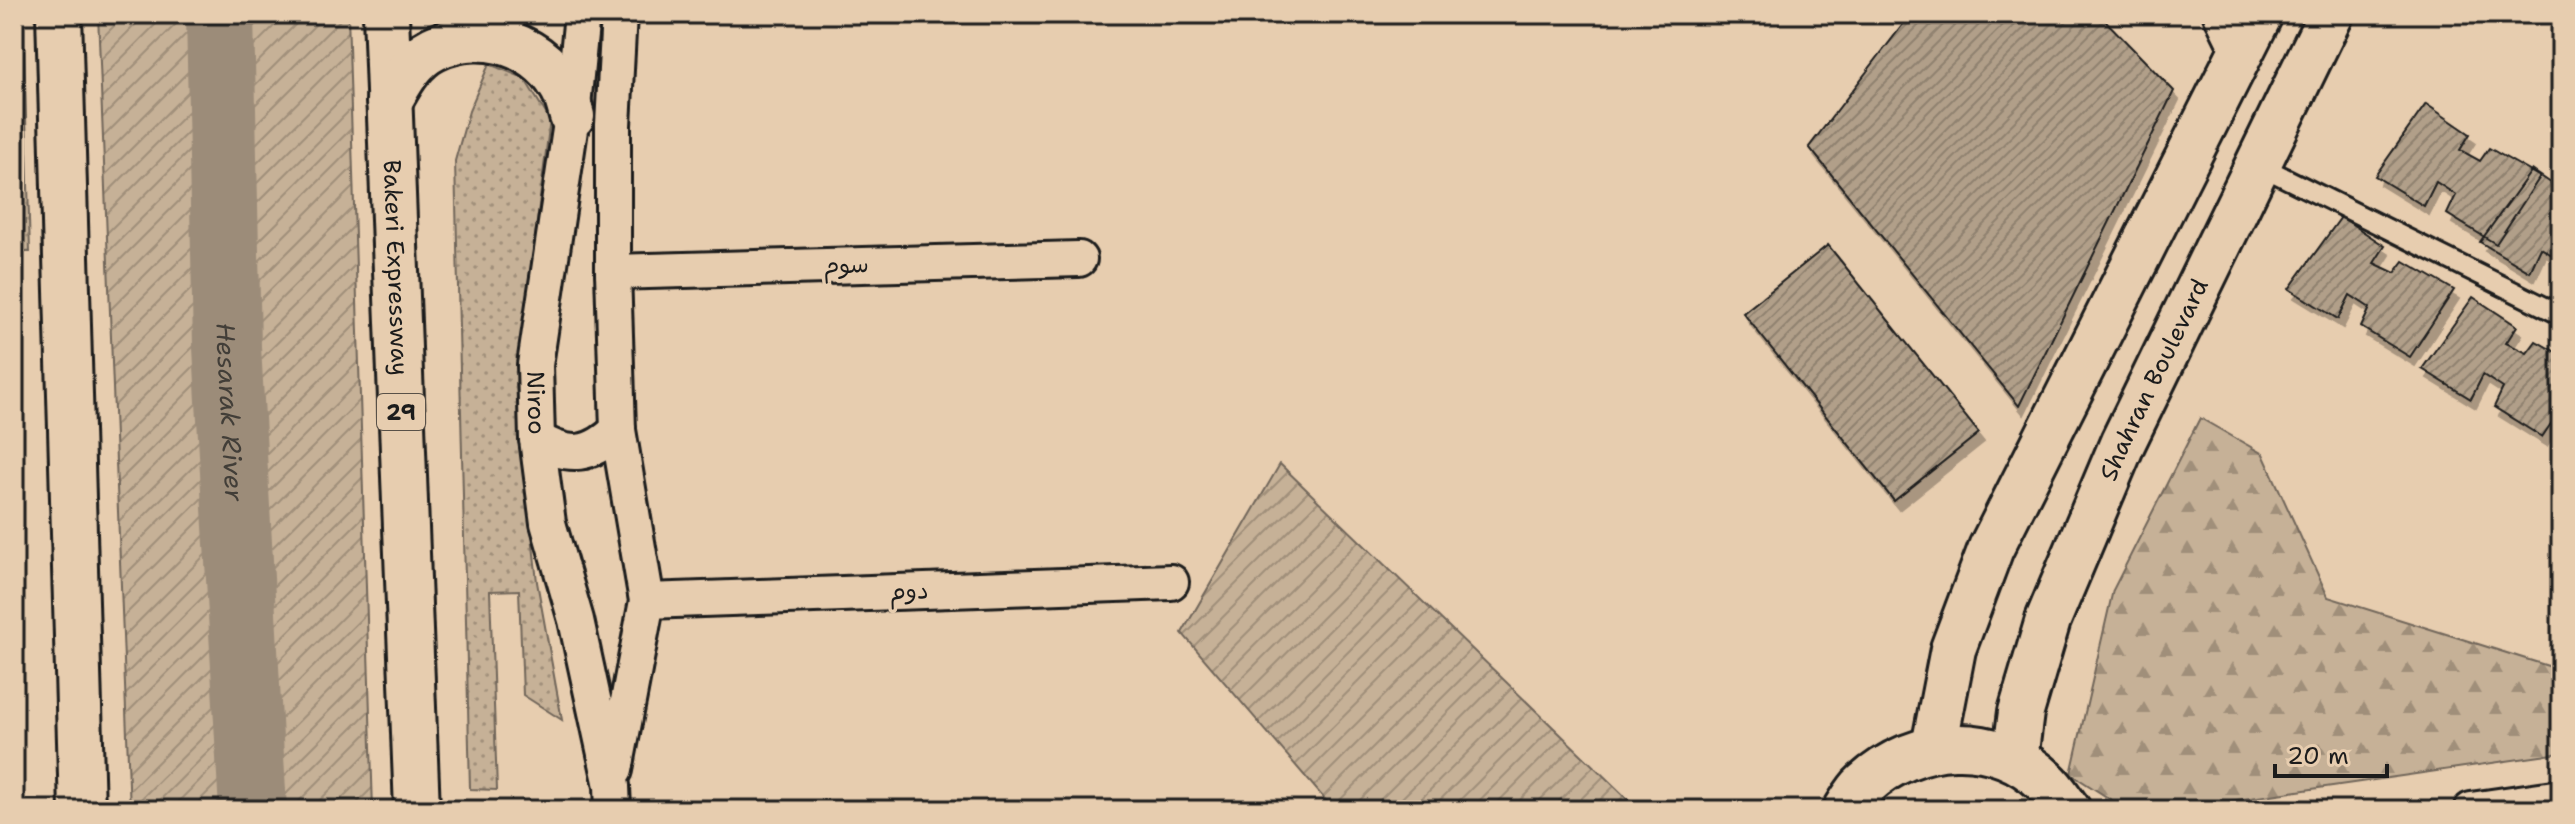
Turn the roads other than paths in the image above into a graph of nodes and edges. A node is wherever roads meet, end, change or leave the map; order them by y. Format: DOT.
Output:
graph roads {
  1 [pos="59,14"];
  2 [pos="386,14"];
  3 [pos="582,14"];
  4 [pos="619,14"];
  5 [pos="2221,14"];
  6 [pos="2260,14"];
  7 [pos="2331,14"];
  8 [pos="2240,53"];
  9 [pos="389,102"];
  10 [pos="572,116"];
  11 [pos="2257,164"];
  12 [pos="1079,259"];
  13 [pos="613,272"];
  14 [pos="2561,315"];
  15 [pos="618,430"];
  16 [pos="537,439"];
  17 [pos="1171,582"];
  18 [pos="647,601"];
  19 [pos="1934,747"];
  20 [pos="2015,759"];
  21 [pos="2561,797"];
  22 [pos="612,798"];
  23 [pos="82,810"];
  24 [pos="417,810"];
  25 [pos="1846,810"];
  26 [pos="2068,810"];
  27 [pos="2471,810"];
  1 -- 23 [label="main road"];
  2 -- 9 [label="main road, Bakeri Expressway / 29"];
  3 -- 10 [label="street, Niroo"];
  4 -- 13 [label="street, Niroo"];
  5 -- 8 [label="street"];
  6 -- 8 [label="main road"];
  7 -- 11 [label="main road, Shahran Boulevard"];
  8 -- 19 [label="main road"];
  9 -- 10 [label="main road"];
  9 -- 24 [label="main road, Bakeri Expressway / 29"];
  10 -- 16 [label="street, Niroo"];
  11 -- 14 [label="lane"];
  11 -- 20 [label="main road, Shahran Boulevard"];
  12 -- 13 [label="street, سوم"];
  13 -- 15 [label="street, Niroo"];
  15 -- 16 [label="street"];
  15 -- 18 [label="street, Niroo"];
  16 -- 22 [label="street, Niroo"];
  17 -- 18 [label="street, دوم"];
  18 -- 22 [label="street, Niroo"];
  19 -- 20 [label="main road"];
  19 -- 25 [label="main road"];
  20 -- 26 [label="main road"];
  21 -- 27 [label="street"];
}
